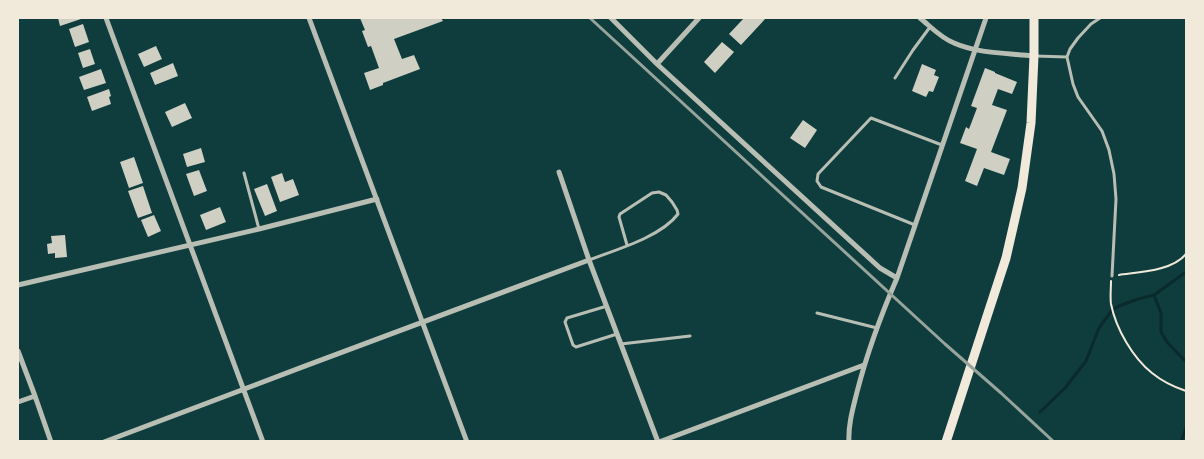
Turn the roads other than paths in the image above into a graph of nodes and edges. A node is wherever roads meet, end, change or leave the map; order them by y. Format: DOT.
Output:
graph roads {
  1 [pos="106,18"];
  2 [pos="309,18"];
  3 [pos="611,18"];
  4 [pos="699,18"];
  5 [pos="920,18"];
  6 [pos="986,18"];
  7 [pos="1034,18"];
  8 [pos="1100,18"];
  9 [pos="930,27"];
  10 [pos="975,50"];
  11 [pos="1034,56"];
  12 [pos="1067,57"];
  13 [pos="657,64"];
  14 [pos="895,78"];
  15 [pos="942,145"];
  16 [pos="559,172"];
  17 [pos="244,173"];
  18 [pos="377,199"];
  19 [pos="915,225"];
  20 [pos="259,229"];
  21 [pos="190,245"];
  22 [pos="627,245"];
  23 [pos="589,260"];
  24 [pos="1112,276"];
  25 [pos="897,278"];
  26 [pos="18,284"];
  27 [pos="607,306"];
  28 [pos="817,312"];
  29 [pos="424,323"];
  30 [pos="877,328"];
  31 [pos="617,334"];
  32 [pos="690,336"];
  33 [pos="621,344"];
  34 [pos="18,351"];
  35 [pos="864,365"];
  36 [pos="243,389"];
  37 [pos="35,396"];
  38 [pos="18,402"];
  39 [pos="51,442"];
  40 [pos="104,442"];
  41 [pos="263,442"];
  42 [pos="467,442"];
  43 [pos="659,442"];
  44 [pos="849,442"];
  45 [pos="946,442"];
  1 -- 21 [label="street"];
  2 -- 18 [label="street"];
  3 -- 13 [label="street"];
  4 -- 13 [label="street"];
  5 -- 9 [label="street"];
  6 -- 10 [label="street"];
  7 -- 11 [label="main road"];
  8 -- 12 [label="lane"];
  9 -- 10 [label="street"];
  9 -- 14 [label="lane"];
  10 -- 11 [label="street"];
  10 -- 15 [label="street"];
  11 -- 12 [label="lane"];
  11 -- 45 [label="main road"];
  12 -- 24 [label="lane"];
  13 -- 25 [label="street"];
  15 -- 19 [label="street"];
  15 -- 19 [label="lane"];
  16 -- 23 [label="street"];
  17 -- 20 [label="lane"];
  18 -- 20 [label="street"];
  18 -- 29 [label="street"];
  19 -- 25 [label="street"];
  20 -- 21 [label="street"];
  21 -- 26 [label="street"];
  21 -- 36 [label="street"];
  22 -- 22 [label="lane"];
  22 -- 23 [label="lane"];
  23 -- 27 [label="street"];
  23 -- 29 [label="street"];
  25 -- 30 [label="street"];
  27 -- 31 [label="street"];
  27 -- 31 [label="lane"];
  28 -- 30 [label="lane"];
  29 -- 36 [label="street"];
  29 -- 42 [label="street"];
  30 -- 35 [label="street"];
  31 -- 33 [label="street"];
  32 -- 33 [label="lane"];
  33 -- 43 [label="street"];
  34 -- 37 [label="street"];
  35 -- 43 [label="street"];
  35 -- 44 [label="street"];
  36 -- 40 [label="street"];
  36 -- 41 [label="street"];
  37 -- 38 [label="street"];
  37 -- 39 [label="street"];
}
